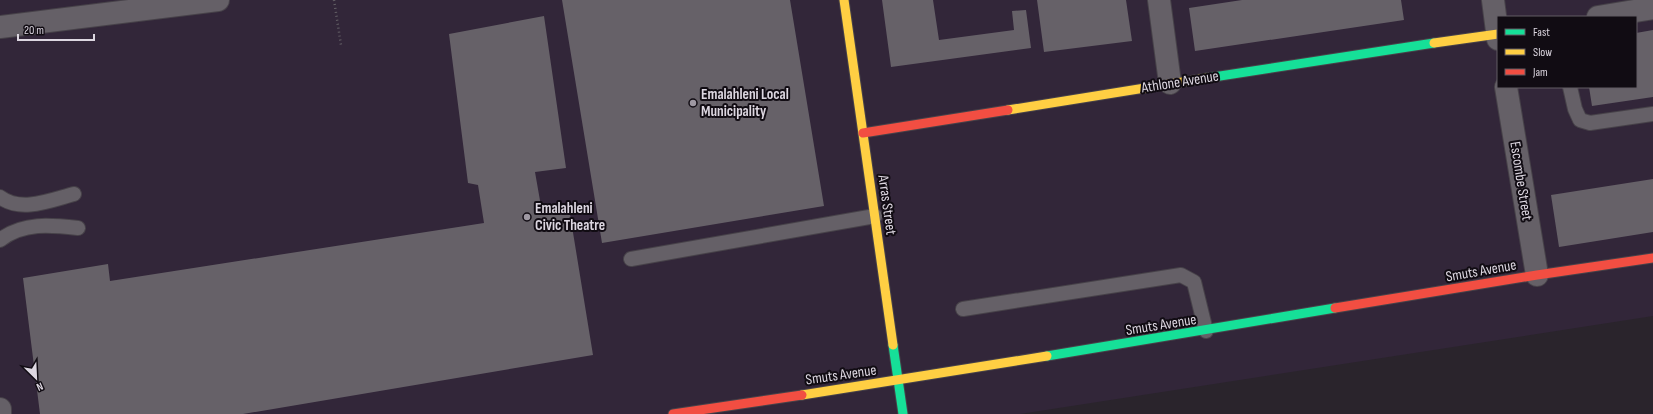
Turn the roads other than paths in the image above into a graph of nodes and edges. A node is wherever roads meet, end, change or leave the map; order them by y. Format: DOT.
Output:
graph roads {
  1 [pos="218,0"];
  2 [pos="844,0"];
  3 [pos="1159,0"];
  4 [pos="1493,0"];
  5 [pos="1653,8"];
  6 [pos="1604,16"];
  7 [pos="0,27"];
  8 [pos="1497,28"];
  9 [pos="1497,35"];
  10 [pos="1170,83"];
  11 [pos="1506,88"];
  12 [pos="1570,88"];
  13 [pos="1653,114"];
  14 [pos="863,133"];
  15 [pos="74,194"];
  16 [pos="0,197"];
  17 [pos="875,216"];
  18 [pos="78,228"];
  19 [pos="0,240"];
  20 [pos="1653,258"];
  21 [pos="632,259"];
  22 [pos="1537,275"];
  23 [pos="963,309"];
  24 [pos="1206,331"];
  25 [pos="898,381"];
  26 [pos="0,409"];
  27 [pos="0,414"];
  28 [pos="673,414"];
  29 [pos="904,414"];
  1 -- 7 [label="street"];
  2 -- 14 [label="street, Arras Street"];
  3 -- 10 [label="street"];
  4 -- 8 [label="street"];
  5 -- 6 [label="street"];
  9 -- 10 [label="street, Athlone Avenue"];
  10 -- 14 [label="street, Athlone Avenue"];
  11 -- 22 [label="street, Escombe Street"];
  12 -- 13 [label="lane"];
  14 -- 17 [label="street, Arras Street"];
  15 -- 16 [label="lane"];
  17 -- 21 [label="lane"];
  17 -- 25 [label="street, Arras Street"];
  18 -- 19 [label="lane"];
  20 -- 22 [label="street, Smuts Avenue"];
  22 -- 24 [label="street, Smuts Avenue"];
  23 -- 24 [label="lane"];
  24 -- 25 [label="street, Smuts Avenue"];
  25 -- 28 [label="street, Smuts Avenue"];
  25 -- 29 [label="street, Arras Street"];
  26 -- 27 [label="street"];
}
